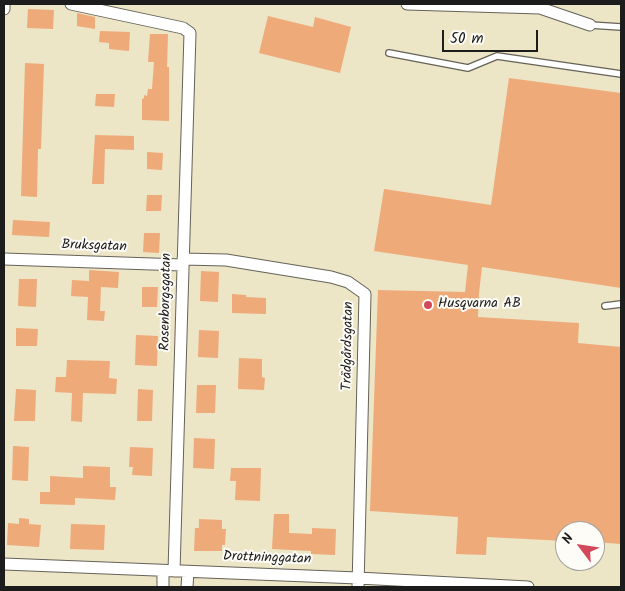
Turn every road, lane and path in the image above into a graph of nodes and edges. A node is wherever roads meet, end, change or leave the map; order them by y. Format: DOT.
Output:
graph roads {
  1 [pos="4,4"];
  2 [pos="71,4"];
  3 [pos="407,4"];
  4 [pos="426,4"];
  5 [pos="4,9"];
  6 [pos="590,24"];
  7 [pos="621,27"];
  8 [pos="389,53"];
  9 [pos="621,74"];
  10 [pos="4,259"];
  11 [pos="182,262"];
  12 [pos="621,304"];
  13 [pos="605,306"];
  14 [pos="4,564"];
  15 [pos="169,571"];
  16 [pos="188,572"];
  17 [pos="358,582"];
  18 [pos="373,583"];
  19 [pos="390,583"];
  20 [pos="407,584"];
  21 [pos="163,587"];
  22 [pos="188,587"];
  23 [pos="528,587"];
  1 -- 5 [label="street"];
  2 -- 11 [label="street, Rosenborgsgatan"];
  3 -- 4 [label="street"];
  4 -- 6 [label="street"];
  6 -- 7 [label="lane"];
  8 -- 9 [label="lane"];
  10 -- 11 [label="street, Bruksgatan"];
  11 -- 15 [label="street, Rosenborgsgatan"];
  11 -- 17 [label="street, Trädgårdsgatan"];
  12 -- 13 [label="lane"];
  14 -- 15 [label="street, Drottninggatan"];
  15 -- 16 [label="street, Drottninggatan"];
  15 -- 21 [label="street, Rosenborgsgatan"];
  16 -- 17 [label="street, Drottninggatan"];
  16 -- 22 [label="street"];
  17 -- 18 [label="street, Drottninggatan"];
  18 -- 19 [label="street, Drottninggatan"];
  19 -- 20 [label="street, Drottninggatan"];
  20 -- 23 [label="street, Drottninggatan"];
}
